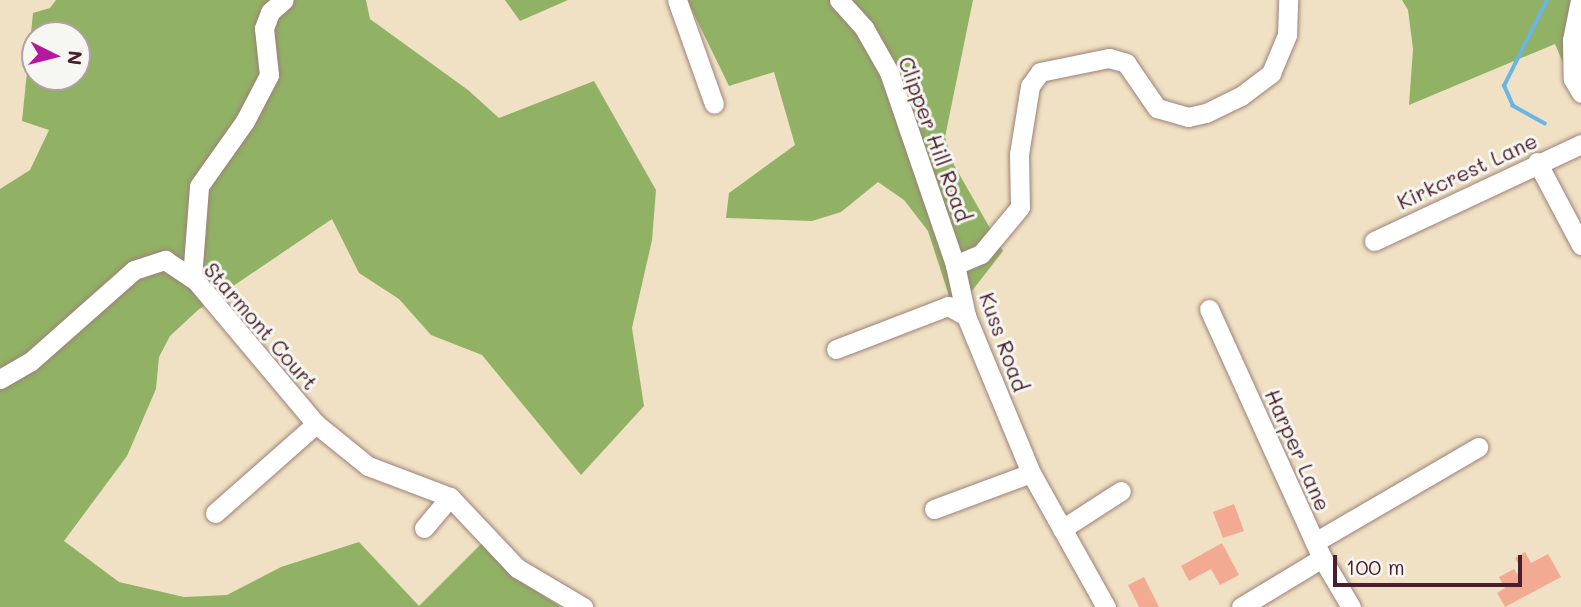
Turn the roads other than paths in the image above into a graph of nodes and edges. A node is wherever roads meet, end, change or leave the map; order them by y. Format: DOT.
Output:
graph roads {
  1 [pos="284,0"];
  2 [pos="677,0"];
  3 [pos="839,0"];
  4 [pos="1288,0"];
  5 [pos="1580,0"];
  6 [pos="1581,93"];
  7 [pos="714,104"];
  8 [pos="1581,144"];
  9 [pos="1537,162"];
  10 [pos="1374,241"];
  11 [pos="1581,245"];
  12 [pos="956,265"];
  13 [pos="192,278"];
  14 [pos="1209,309"];
  15 [pos="966,316"];
  16 [pos="836,349"];
  17 [pos="0,379"];
  18 [pos="316,424"];
  19 [pos="1478,447"];
  20 [pos="1031,472"];
  21 [pos="1121,491"];
  22 [pos="450,497"];
  23 [pos="934,509"];
  24 [pos="215,513"];
  25 [pos="424,528"];
  26 [pos="1062,529"];
  27 [pos="1319,550"];
  28 [pos="583,607"];
  29 [pos="1106,607"];
  30 [pos="1241,607"];
  31 [pos="1351,607"];
  1 -- 13 [label="street"];
  2 -- 7 [label="street"];
  3 -- 12 [label="street, Clipper Hill Road"];
  4 -- 12 [label="street"];
  5 -- 6 [label="street"];
  8 -- 9 [label="street, Kirkcrest Lane"];
  9 -- 10 [label="street, Kirkcrest Lane"];
  9 -- 11 [label="street"];
  12 -- 15 [label="street, Kuss Road"];
  13 -- 17 [label="street, Starmont Court"];
  13 -- 18 [label="street, Starmont Court"];
  14 -- 27 [label="street, Harper Lane"];
  15 -- 16 [label="street"];
  15 -- 20 [label="street, Kuss Road"];
  18 -- 22 [label="street, Starmont Court"];
  18 -- 24 [label="street"];
  19 -- 27 [label="street"];
  20 -- 23 [label="street"];
  20 -- 26 [label="street, Kuss Road"];
  21 -- 26 [label="street"];
  22 -- 25 [label="street"];
  22 -- 28 [label="street"];
  26 -- 29 [label="street, Kuss Road"];
  27 -- 30 [label="street"];
  27 -- 31 [label="street, Harper Lane"];
}
